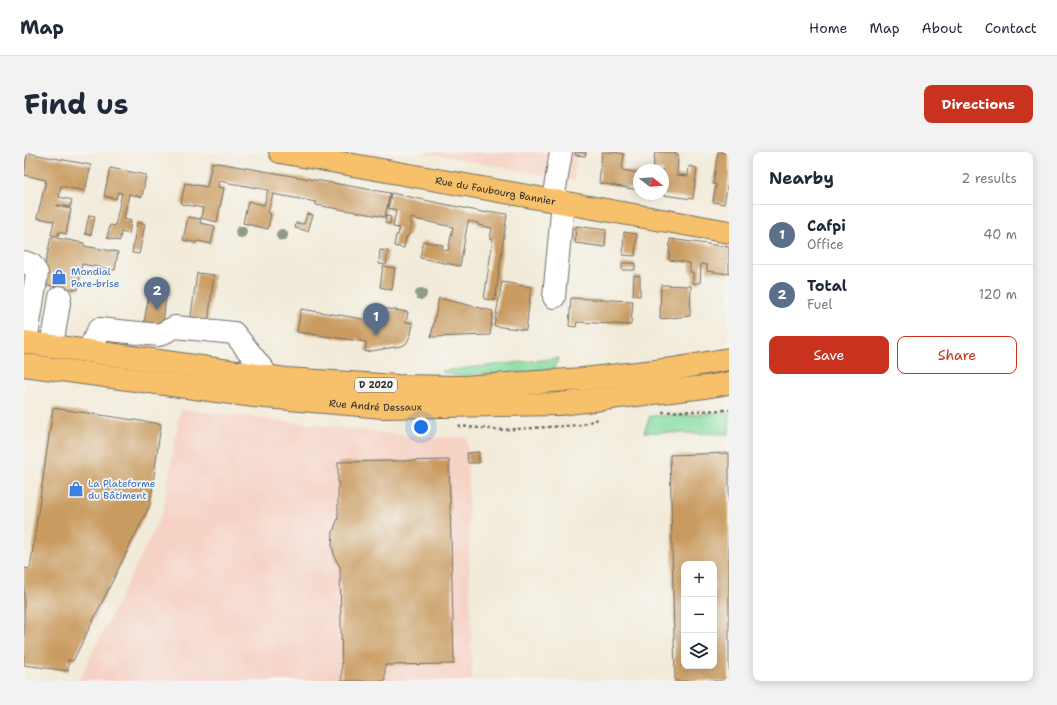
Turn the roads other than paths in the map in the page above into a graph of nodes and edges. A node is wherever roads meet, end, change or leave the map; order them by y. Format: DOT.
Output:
graph roads {
  1 [pos="280,152"];
  2 [pos="554,153"];
  3 [pos="322,156"];
  4 [pos="558,201"];
  5 [pos="723,229"];
  6 [pos="24,262"];
  7 [pos="60,297"];
  8 [pos="554,297"];
  9 [pos="24,344"];
  10 [pos="52,346"];
  11 [pos="85,351"];
  12 [pos="729,359"];
  13 [pos="24,365"];
  14 [pos="269,377"];
  15 [pos="729,383"];
  16 [pos="704,387"];
  17 [pos="729,391"];
  1 -- 3 [label="main road, Rue du Faubourg Bannier"];
  2 -- 4 [label="street"];
  3 -- 4 [label="main road, Rue du Faubourg Bannier"];
  4 -- 5 [label="main road, Rue du Faubourg Bannier"];
  4 -- 8 [label="street"];
  6 -- 9 [label="street"];
  7 -- 10 [label="street"];
  9 -- 10 [label="main road, Rue André Dessaux / D 2020"];
  9 -- 11 [label="main road, Rue André Dessaux"];
  10 -- 11 [label="main road, Rue André Dessaux / D 2020"];
  11 -- 14 [label="main road, Rue André Dessaux / D 2020"];
  11 -- 14 [label="street"];
  12 -- 14 [label="main road, Rue André Dessaux / D 2020"];
  13 -- 16 [label="main road, Rue André Dessaux / D 2020"];
  15 -- 16 [label="main road, Rue André Dessaux / D 2020"];
  16 -- 17 [label="street"];
}
